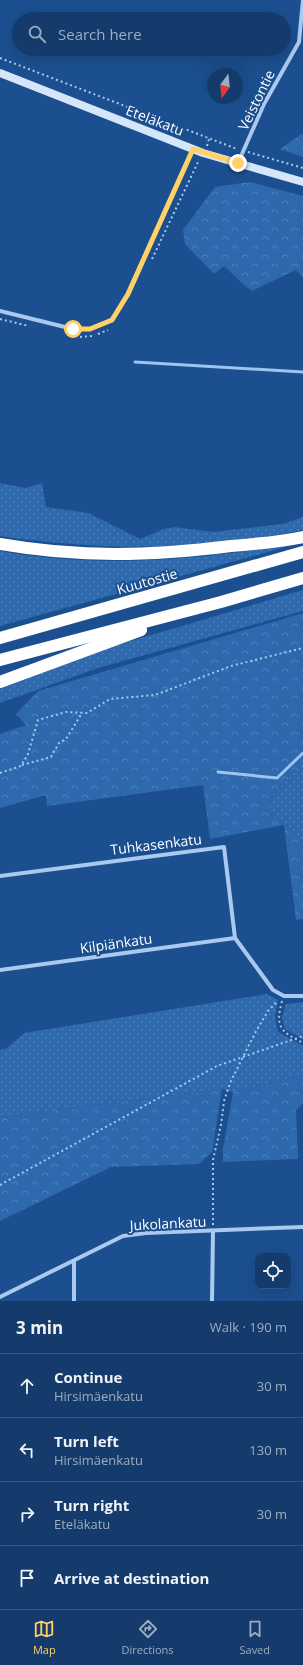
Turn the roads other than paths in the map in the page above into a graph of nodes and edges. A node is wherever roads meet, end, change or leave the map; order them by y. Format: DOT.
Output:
graph roads {
  1 [pos="303,0"];
  2 [pos="0,73"];
  3 [pos="193,149"];
  4 [pos="238,163"];
  5 [pos="303,182"];
  6 [pos="0,311"];
  7 [pos="303,537"];
  8 [pos="0,544"];
  9 [pos="303,552"];
  10 [pos="303,578"];
  11 [pos="221,602"];
  12 [pos="0,638"];
  13 [pos="0,660"];
  14 [pos="0,682"];
  15 [pos="0,876"];
  16 [pos="235,938"];
  17 [pos="0,970"];
  18 [pos="303,996"];
  19 [pos="303,1227"];
  20 [pos="213,1231"];
  21 [pos="74,1262"];
  22 [pos="0,1298"];
  23 [pos="74,1301"];
  24 [pos="212,1301"];
  1 -- 4 [label="street, Veistontie"];
  2 -- 3 [label="main road, Eteläkatu"];
  3 -- 4 [label="main road, Eteläkatu"];
  3 -- 6 [label="street"];
  4 -- 5 [label="main road, Eteläkatu"];
  7 -- 8 [label="highway"];
  9 -- 12 [label="highway, Kuutostie"];
  10 -- 11 [label="highway"];
  11 -- 13 [label="highway"];
  11 -- 14 [label="highway"];
  15 -- 16 [label="street, Tuhkasenkatu"];
  16 -- 17 [label="street, Kilpiänkatu"];
  16 -- 18 [label="street"];
  19 -- 20 [label="street, Jukolankatu"];
  20 -- 21 [label="street, Jukolankatu"];
  20 -- 24 [label="street"];
  21 -- 22 [label="street, Jukolankatu"];
  21 -- 23 [label="street"];
}
